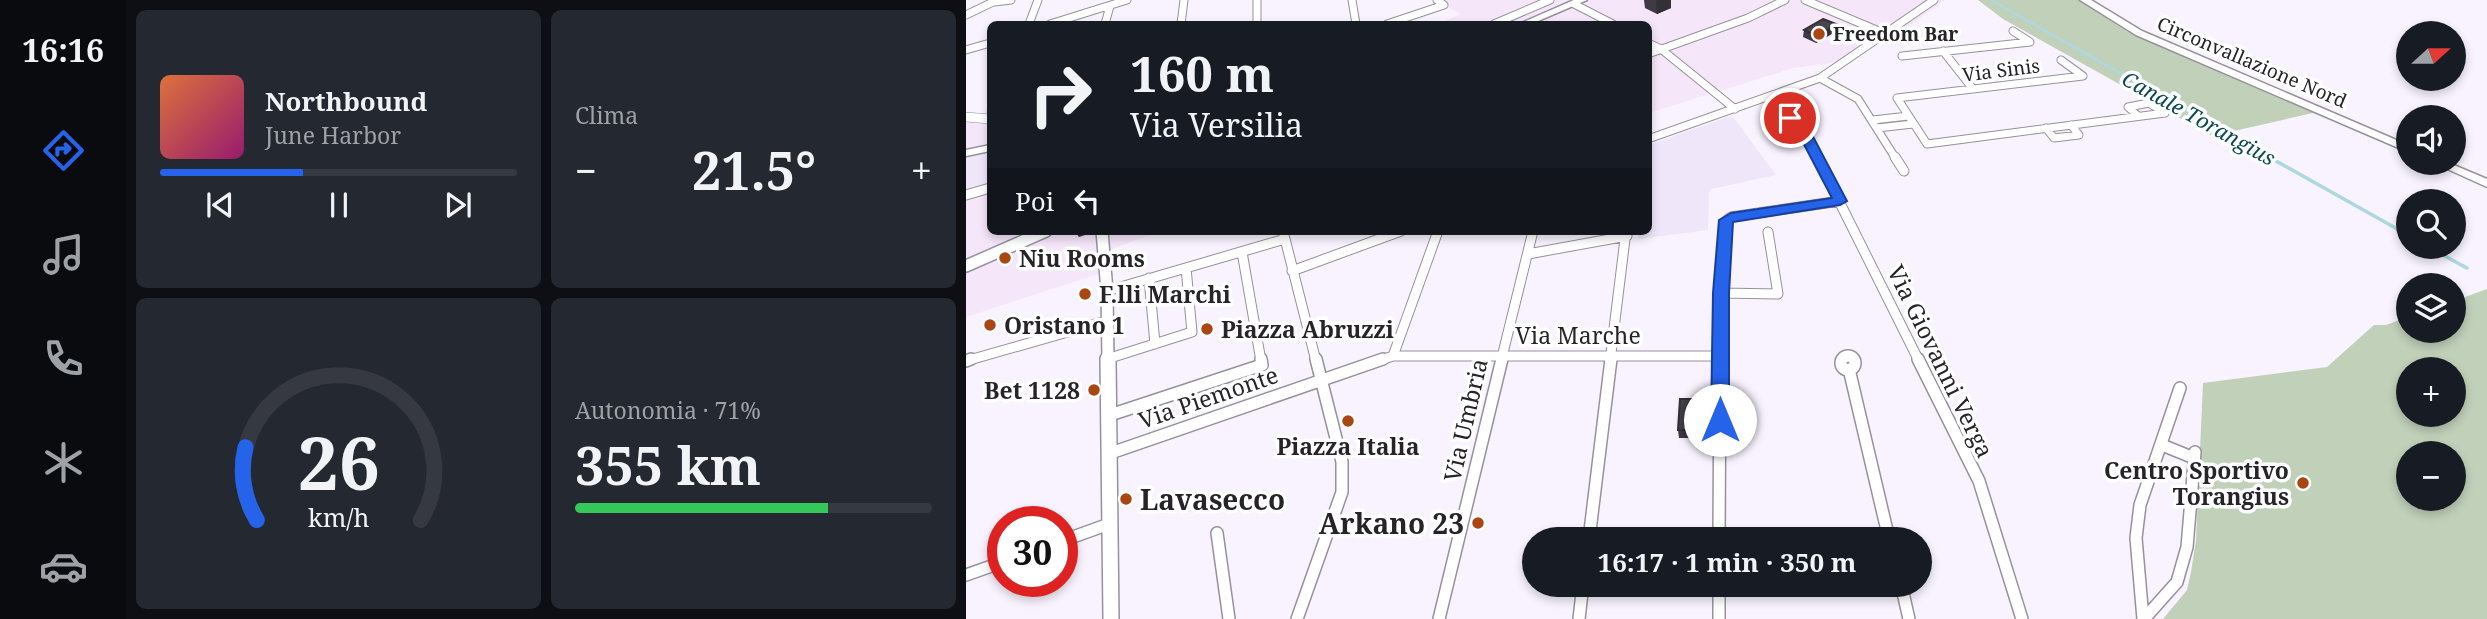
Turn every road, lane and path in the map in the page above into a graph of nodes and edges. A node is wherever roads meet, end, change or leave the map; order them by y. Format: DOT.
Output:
graph roads {
  1 [pos="1011,0"];
  2 [pos="1038,0"];
  3 [pos="1127,0"];
  4 [pos="1184,0"];
  5 [pos="1257,0"];
  6 [pos="1352,0"];
  7 [pos="1550,0"];
  8 [pos="1785,0"];
  9 [pos="1805,0"];
  10 [pos="1934,0"];
  11 [pos="2085,0"];
  12 [pos="995,1"];
  13 [pos="1575,1"];
  14 [pos="1440,3"];
  15 [pos="1110,6"];
  16 [pos="966,15"];
  17 [pos="1030,21"];
  18 [pos="1060,21"];
  19 [pos="1106,21"];
  20 [pos="1181,21"];
  21 [pos="1257,21"];
  22 [pos="1356,21"];
  23 [pos="1395,21"];
  24 [pos="1501,21"];
  25 [pos="1523,21"];
  26 [pos="1531,21"];
  27 [pos="1609,21"];
  28 [pos="2013,31"];
  29 [pos="1886,34"];
  30 [pos="987,44"];
  31 [pos="1652,45"];
  32 [pos="1661,50"];
  33 [pos="966,51"];
  34 [pos="1943,51"];
  35 [pos="1652,53"];
  36 [pos="1902,56"];
  37 [pos="2061,60"];
  38 [pos="1820,78"];
  39 [pos="1973,89"];
  40 [pos="1735,109"];
  41 [pos="2138,116"];
  42 [pos="966,117"];
  43 [pos="987,118"];
  44 [pos="1910,120"];
  45 [pos="1875,124"];
  46 [pos="2071,125"];
  47 [pos="2046,128"];
  48 [pos="1802,129"];
  49 [pos="1652,138"];
  50 [pos="2396,144"];
  51 [pos="987,149"];
  52 [pos="966,153"];
  53 [pos="1904,170"];
  54 [pos="2466,174"];
  55 [pos="2487,183"];
  56 [pos="987,189"];
  57 [pos="966,195"];
  58 [pos="1840,201"];
  59 [pos="1768,232"];
  60 [pos="1037,235"];
  61 [pos="1102,235"];
  62 [pos="1284,235"];
  63 [pos="1390,235"];
  64 [pos="1437,235"];
  65 [pos="1532,235"];
  66 [pos="1621,235"];
  67 [pos="1626,235"];
  68 [pos="1242,251"];
  69 [pos="1528,254"];
  70 [pos="966,266"];
  71 [pos="1186,268"];
  72 [pos="1292,271"];
  73 [pos="1149,278"];
  74 [pos="1107,291"];
  75 [pos="1721,293"];
  76 [pos="1106,321"];
  77 [pos="1155,344"];
  78 [pos="1503,354"];
  79 [pos="1612,355"];
  80 [pos="1393,356"];
  81 [pos="1720,356"];
  82 [pos="1107,359"];
  83 [pos="966,361"];
  84 [pos="1849,369"];
  85 [pos="1321,379"];
  86 [pos="2180,388"];
  87 [pos="1107,416"];
  88 [pos="2162,445"];
  89 [pos="1108,454"];
  90 [pos="1109,524"];
  91 [pos="1590,527"];
  92 [pos="1719,527"];
  93 [pos="1886,527"];
  94 [pos="1217,533"];
  95 [pos="1078,535"];
  96 [pos="987,568"];
  97 [pos="966,575"];
  98 [pos="1581,597"];
  99 [pos="1719,597"];
  100 [pos="1904,597"];
  101 [pos="1111,619"];
  102 [pos="1229,619"];
  103 [pos="1297,619"];
  104 [pos="1439,619"];
  105 [pos="1578,619"];
  106 [pos="1719,619"];
  107 [pos="1909,619"];
  108 [pos="2022,619"];
  109 [pos="2143,619"];
  1 -- 12 [label="street"];
  2 -- 17 [label="street"];
  3 -- 15 [label="street"];
  4 -- 20 [label="street"];
  5 -- 21 [label="street"];
  6 -- 22 [label="street"];
  7 -- 24 [label="street"];
  8 -- 32 [label="street"];
  9 -- 29 [label="street"];
  10 -- 29 [label="street"];
  11 -- 50 [label="main road, Circonvallazione Nord"];
  12 -- 16 [label="street"];
  13 -- 25 [label="main road"];
  13 -- 26 [label="main road"];
  13 -- 27 [label="street"];
  14 -- 23 [label="street"];
  15 -- 18 [label="street"];
  15 -- 19 [label="street"];
  28 -- 34 [label="street"];
  29 -- 38 [label="street"];
  30 -- 33 [label="street"];
  31 -- 32 [label="street"];
  32 -- 35 [label="street"];
  32 -- 40 [label="street"];
  34 -- 36 [label="street"];
  34 -- 39 [label="street"];
  37 -- 39 [label="street, Via Sinis"];
  38 -- 40 [label="street"];
  38 -- 45 [label="street"];
  39 -- 44 [label="street, Via Sinis"];
  40 -- 49 [label="street"];
  41 -- 46 [label="street"];
  42 -- 43 [label="street"];
  44 -- 45 [label="street"];
  44 -- 47 [label="street"];
  45 -- 53 [label="street"];
  46 -- 47 [label="street"];
  46 -- 47 [label="street"];
  48 -- 58 [label="street, Via Giovanni Verga"];
  51 -- 52 [label="main road"];
  54 -- 55 [label="main road"];
  56 -- 57 [label="street"];
  58 -- 75 [label="street"];
  58 -- 108 [label="street, Via Giovanni Verga"];
  59 -- 75 [label="street"];
  60 -- 70 [label="street"];
  61 -- 74 [label="street"];
  62 -- 68 [label="street"];
  62 -- 72 [label="street"];
  63 -- 72 [label="street"];
  64 -- 80 [label="street"];
  65 -- 69 [label="street, Via Umbria"];
  66 -- 69 [label="street"];
  67 -- 79 [label="street"];
  68 -- 71 [label="street"];
  68 -- 87 [label="street"];
  69 -- 78 [label="street, Via Umbria"];
  71 -- 73 [label="street"];
  71 -- 77 [label="street"];
  72 -- 85 [label="street"];
  73 -- 74 [label="street"];
  73 -- 77 [label="street"];
  74 -- 76 [label="street"];
  75 -- 81 [label="street"];
  76 -- 82 [label="street"];
  76 -- 83 [label="street"];
  77 -- 82 [label="street"];
  78 -- 79 [label="street, Via Marche"];
  78 -- 80 [label="street, Via Marche"];
  78 -- 104 [label="street, Via Umbria"];
  79 -- 81 [label="street, Via Marche"];
  79 -- 91 [label="street"];
  80 -- 85 [label="street"];
  81 -- 92 [label="street"];
  82 -- 87 [label="street"];
  84 -- 93 [label="street"];
  85 -- 89 [label="street, Via Piemonte"];
  85 -- 103 [label="street"];
  86 -- 88 [label="street"];
  87 -- 89 [label="street"];
  88 -- 109 [label="street"];
  88 -- 109 [label="street"];
  89 -- 90 [label="street"];
  90 -- 95 [label="street"];
  90 -- 101 [label="street"];
  94 -- 102 [label="street"];
  96 -- 97 [label="street"];
  98 -- 105 [label="street"];
  99 -- 106 [label="street"];
  100 -- 107 [label="street"];
}
